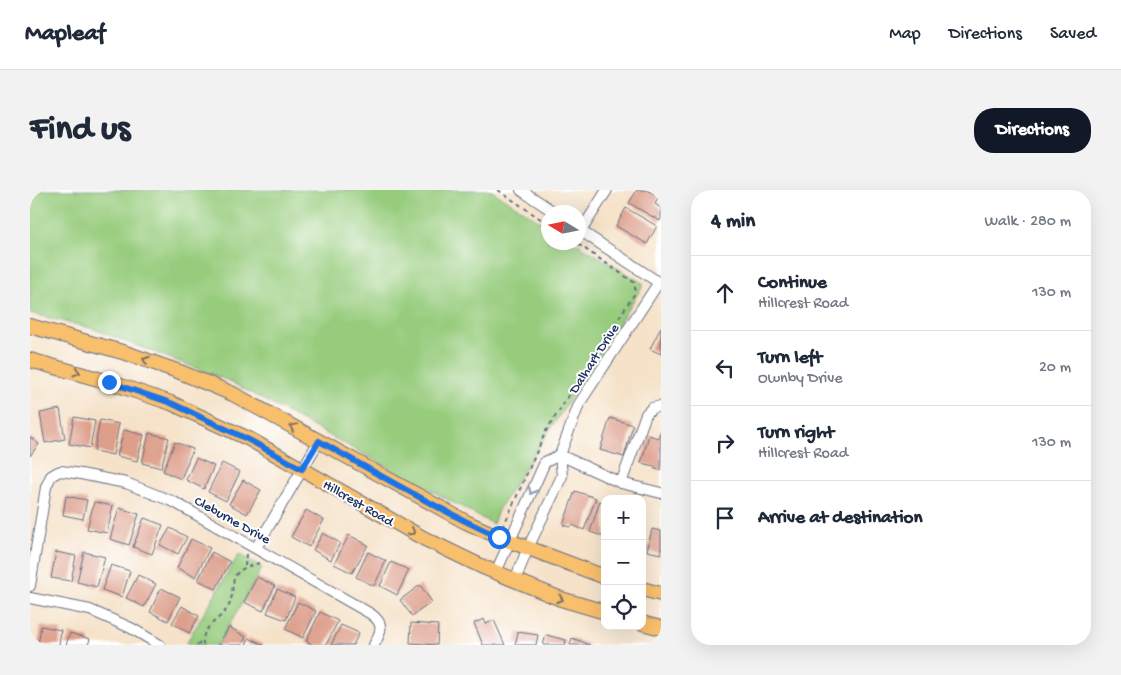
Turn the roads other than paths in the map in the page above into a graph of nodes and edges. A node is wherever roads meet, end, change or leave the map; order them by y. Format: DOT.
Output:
graph roads {
  1 [pos="522,190"];
  2 [pos="608,190"];
  3 [pos="544,205"];
  4 [pos="586,221"];
  5 [pos="586,234"];
  6 [pos="660,283"];
  7 [pos="30,326"];
  8 [pos="30,360"];
  9 [pos="661,406"];
  10 [pos="319,441"];
  11 [pos="560,455"];
  12 [pos="302,469"];
  13 [pos="621,483"];
  14 [pos="661,493"];
  15 [pos="506,535"];
  16 [pos="256,548"];
  17 [pos="528,548"];
  18 [pos="496,572"];
  19 [pos="601,575"];
  20 [pos="515,580"];
  21 [pos="30,586"];
  22 [pos="646,590"];
  23 [pos="661,594"];
  24 [pos="30,598"];
  25 [pos="601,611"];
  26 [pos="646,624"];
  27 [pos="661,628"];
  28 [pos="160,645"];
  29 [pos="374,645"];
  1 -- 3 [label="street"];
  2 -- 4 [label="street"];
  5 -- 6 [label="street"];
  6 -- 11 [label="street, Dalhart Drive"];
  10 -- 7 [label="main road, one-way"];
  8 -- 12 [label="main road, Hillcrest Road, one-way"];
  9 -- 13 [label="street"];
  10 -- 12 [label="street"];
  10 -- 15 [label="main road"];
  11 -- 13 [label="street"];
  11 -- 15 [label="street, one-way"];
  11 -- 17 [label="street, Dalhart Drive"];
  12 -- 16 [label="street"];
  12 -- 18 [label="main road, Hillcrest Road, one-way"];
  13 -- 14 [label="street"];
  15 -- 17 [label="main road"];
  15 -- 18 [label="street"];
  16 -- 21 [label="street, Cleburne Drive"];
  16 -- 29 [label="street, Cleburne Drive"];
  17 -- 19 [label="main road"];
  17 -- 20 [label="street, Dalhart Drive"];
  18 -- 20 [label="main road, Hillcrest Road"];
  20 -- 25 [label="main road, Hillcrest Road, one-way"];
  22 -- 23 [label="main road"];
  24 -- 28 [label="street"];
  26 -- 27 [label="main road"];
}
